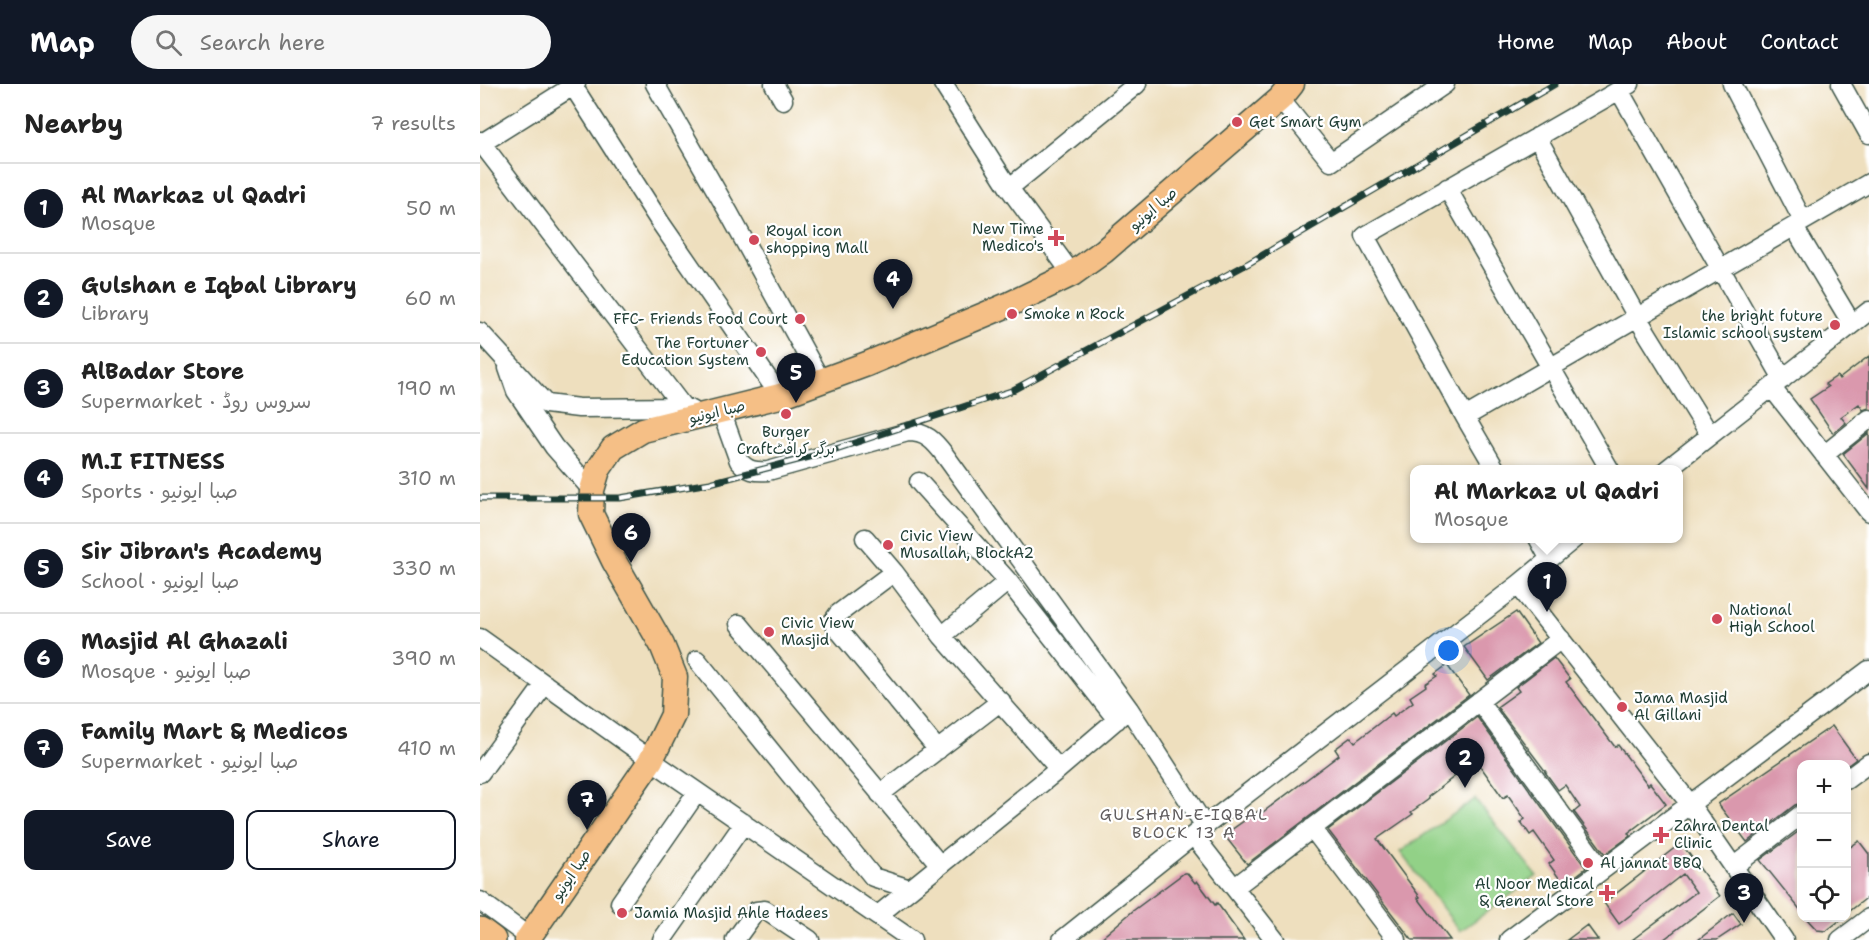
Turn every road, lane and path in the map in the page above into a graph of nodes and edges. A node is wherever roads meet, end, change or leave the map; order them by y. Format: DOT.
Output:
graph roads {
  1 [pos="655,84"];
  2 [pos="943,84"];
  3 [pos="1137,84"];
  4 [pos="1445,84"];
  5 [pos="1732,84"];
  6 [pos="1841,84"];
  7 [pos="574,85"];
  8 [pos="1625,87"];
  9 [pos="1286,92"];
  10 [pos="1869,134"];
  11 [pos="1537,137"];
  12 [pos="481,142"];
  13 [pos="1009,188"];
  14 [pos="1447,188"];
  15 [pos="1867,189"];
  16 [pos="1798,224"];
  17 [pos="1721,269"];
  18 [pos="1072,274"];
  19 [pos="1869,311"];
  20 [pos="1637,317"];
  21 [pos="1852,324"];
  22 [pos="480,332"];
  23 [pos="506,360"];
  24 [pos="1551,368"];
  25 [pos="821,381"];
  26 [pos="1778,383"];
  27 [pos="780,396"];
  28 [pos="683,407"];
  29 [pos="714,413"];
  30 [pos="1465,417"];
  31 [pos="1869,419"];
  32 [pos="1710,435"];
  33 [pos="1824,455"];
  34 [pos="1493,465"];
  35 [pos="1607,465"];
  36 [pos="1672,465"];
  37 [pos="919,482"];
  38 [pos="592,490"];
  39 [pos="1865,500"];
  40 [pos="865,538"];
  41 [pos="1541,543"];
  42 [pos="1568,543"];
  43 [pos="1549,558"];
  44 [pos="894,572"];
  45 [pos="1008,582"];
  46 [pos="1518,585"];
  47 [pos="739,624"];
  48 [pos="942,636"];
  49 [pos="480,638"];
  50 [pos="1561,639"];
  51 [pos="697,660"];
  52 [pos="1869,670"];
  53 [pos="545,684"];
  54 [pos="1001,701"];
  55 [pos="1479,701"];
  56 [pos="1123,715"];
  57 [pos="939,750"];
  58 [pos="651,760"];
  59 [pos="1869,763"];
  60 [pos="1059,769"];
  61 [pos="480,773"];
  62 [pos="1851,776"];
  63 [pos="698,792"];
  64 [pos="880,794"];
  65 [pos="1690,804"];
  66 [pos="1797,818"];
  67 [pos="744,823"];
  68 [pos="1312,828"];
  69 [pos="1199,831"];
  70 [pos="940,865"];
  71 [pos="1733,867"];
  72 [pos="1602,870"];
  73 [pos="1235,887"];
  74 [pos="910,889"];
  75 [pos="480,901"];
  76 [pos="620,903"];
  77 [pos="876,916"];
  78 [pos="1869,918"];
  79 [pos="480,931"];
  80 [pos="804,938"];
  81 [pos="530,939"];
  82 [pos="492,940"];
  83 [pos="662,940"];
  84 [pos="735,940"];
  85 [pos="912,940"];
  86 [pos="1062,940"];
  87 [pos="1274,940"];
  88 [pos="1397,940"];
  89 [pos="1509,940"];
  90 [pos="1784,940"];
  91 [pos="1840,940"];
  1 -- 25 [label="street"];
  2 -- 13 [label="street"];
  3 -- 13 [label="street"];
  4 -- 9 [label="street"];
  5 -- 16 [label="street"];
  6 -- 10 [label="street"];
  7 -- 12 [label="street"];
  7 -- 27 [label="street"];
  8 -- 11 [label="street"];
  8 -- 17 [label="street"];
  9 -- 18 [label="main road, صبا ایونیو"];
  11 -- 14 [label="street"];
  11 -- 20 [label="street"];
  12 -- 28 [label="street"];
  13 -- 18 [label="street"];
  14 -- 24 [label="street"];
  14 -- 30 [label="street"];
  15 -- 16 [label="street"];
  16 -- 17 [label="street"];
  16 -- 21 [label="street"];
  17 -- 20 [label="street"];
  17 -- 26 [label="street"];
  18 -- 25 [label="main road, صبا ایونیو"];
  19 -- 21 [label="street"];
  20 -- 24 [label="street"];
  20 -- 32 [label="street"];
  21 -- 26 [label="street"];
  22 -- 23 [label="street"];
  23 -- 28 [label="street"];
  23 -- 38 [label="street"];
  24 -- 30 [label="street"];
  24 -- 35 [label="street"];
  25 -- 27 [label="main road, صبا ایونیو"];
  26 -- 32 [label="street"];
  26 -- 33 [label="street"];
  27 -- 29 [label="main road, صبا ایونیو"];
  28 -- 29 [label="street"];
  29 -- 38 [label="main road, صبا ایونیو"];
  29 -- 56 [label="street"];
  30 -- 34 [label="street"];
  31 -- 33 [label="street"];
  32 -- 36 [label="street"];
  33 -- 39 [label="street"];
  37 -- 45 [label="street"];
  38 -- 58 [label="main road, صبا ایونیو"];
  40 -- 44 [label="street"];
  41 -- 43 [label="street"];
  42 -- 43 [label="street"];
  43 -- 46 [label="street"];
  44 -- 48 [label="street"];
  44 -- 57 [label="street"];
  45 -- 48 [label="street"];
  45 -- 56 [label="street"];
  46 -- 50 [label="street"];
  46 -- 69 [label="street"];
  47 -- 64 [label="street"];
  48 -- 54 [label="street"];
  49 -- 53 [label="street"];
  50 -- 55 [label="street"];
  50 -- 65 [label="street"];
  51 -- 74 [label="street"];
  52 -- 65 [label="street"];
  53 -- 58 [label="street"];
  53 -- 61 [label="street"];
  54 -- 57 [label="street"];
  54 -- 60 [label="street"];
  55 -- 68 [label="street"];
  55 -- 72 [label="street"];
  56 -- 60 [label="street"];
  56 -- 69 [label="street"];
  57 -- 64 [label="street"];
  58 -- 63 [label="street"];
  58 -- 81 [label="main road, صبا ایونیو"];
  59 -- 62 [label="street"];
  60 -- 70 [label="street"];
  63 -- 67 [label="street"];
  63 -- 76 [label="street"];
  64 -- 70 [label="street"];
  65 -- 71 [label="street"];
  65 -- 72 [label="street"];
  66 -- 71 [label="street"];
  67 -- 77 [label="street"];
  67 -- 83 [label="street"];
  68 -- 73 [label="street"];
  68 -- 88 [label="street"];
  69 -- 73 [label="street"];
  69 -- 86 [label="street"];
  70 -- 74 [label="street"];
  71 -- 90 [label="street"];
  72 -- 89 [label="street"];
  73 -- 87 [label="street"];
  74 -- 77 [label="street"];
  75 -- 81 [label="street"];
  77 -- 85 [label="street"];
  78 -- 91 [label="street"];
  79 -- 82 [label="highway"];
  80 -- 84 [label="street"];
}
